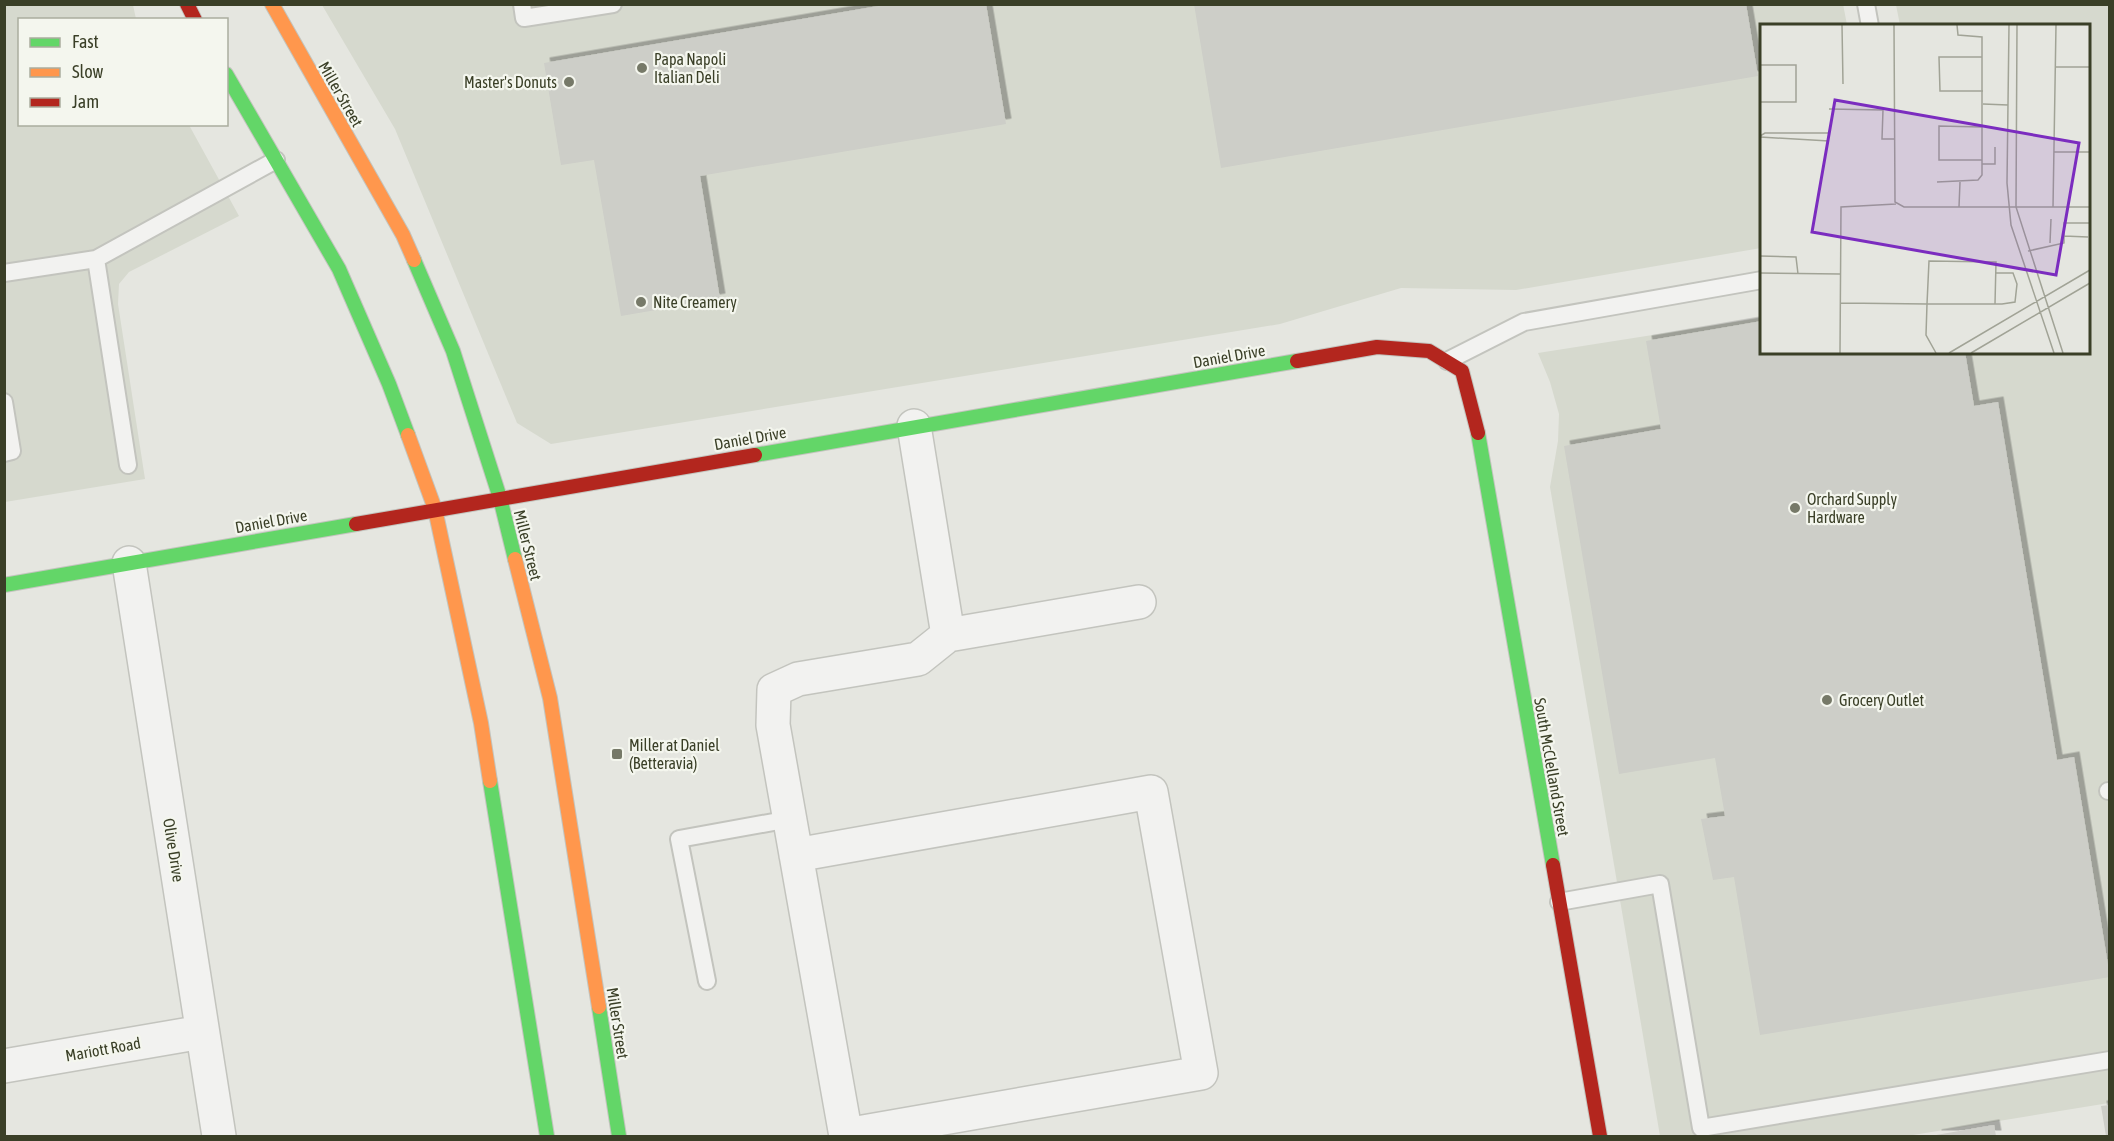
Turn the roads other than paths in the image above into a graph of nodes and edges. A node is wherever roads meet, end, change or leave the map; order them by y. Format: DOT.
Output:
graph roads {
  1 [pos="187,4"];
  2 [pos="272,4"];
  3 [pos="522,4"];
  4 [pos="613,4"];
  5 [pos="1866,4"];
  6 [pos="194,18"];
  7 [pos="1870,24"];
  8 [pos="228,77"];
  9 [pos="276,160"];
  10 [pos="96,259"];
  11 [pos="4,273"];
  12 [pos="1760,280"];
  13 [pos="1447,361"];
  14 [pos="4,402"];
  15 [pos="1469,405"];
  16 [pos="914,426"];
  17 [pos="4,453"];
  18 [pos="128,465"];
  19 [pos="500,498"];
  20 [pos="435,509"];
  21 [pos="129,563"];
  22 [pos="4,585"];
  23 [pos="1139,602"];
  24 [pos="948,635"];
  25 [pos="790,819"];
  26 [pos="796,855"];
  27 [pos="1559,902"];
  28 [pos="707,981"];
  29 [pos="202,1032"];
  30 [pos="2109,1060"];
  31 [pos="4,1066"];
  32 [pos="846,1136"];
  33 [pos="219,1137"];
  34 [pos="547,1137"];
  35 [pos="619,1137"];
  36 [pos="1600,1137"];
  1 -- 6 [label="street"];
  2 -- 19 [label="street, Miller Street"];
  3 -- 4 [label="lane"];
  5 -- 7 [label="lane"];
  8 -- 9 [label="street"];
  9 -- 10 [label="lane"];
  9 -- 20 [label="street"];
  10 -- 11 [label="lane"];
  10 -- 18 [label="lane"];
  12 -- 13 [label="lane"];
  13 -- 15 [label="street, Daniel Drive"];
  13 -- 16 [label="street, Daniel Drive"];
  14 -- 17 [label="lane"];
  15 -- 27 [label="street, South McClelland Street"];
  16 -- 19 [label="street, Daniel Drive"];
  16 -- 24 [label="street"];
  19 -- 20 [label="street, Daniel Drive"];
  19 -- 35 [label="street, Miller Street"];
  20 -- 21 [label="street, Daniel Drive"];
  20 -- 34 [label="street"];
  21 -- 22 [label="street, Daniel Drive"];
  21 -- 29 [label="street, Olive Drive"];
  23 -- 24 [label="street"];
  24 -- 25 [label="street"];
  25 -- 26 [label="street"];
  25 -- 28 [label="lane"];
  26 -- 32 [label="street"];
  26 -- 32 [label="street"];
  27 -- 30 [label="lane"];
  27 -- 36 [label="street, South McClelland Street"];
  29 -- 31 [label="street, Mariott Road"];
  29 -- 33 [label="street, Olive Drive"];
}
